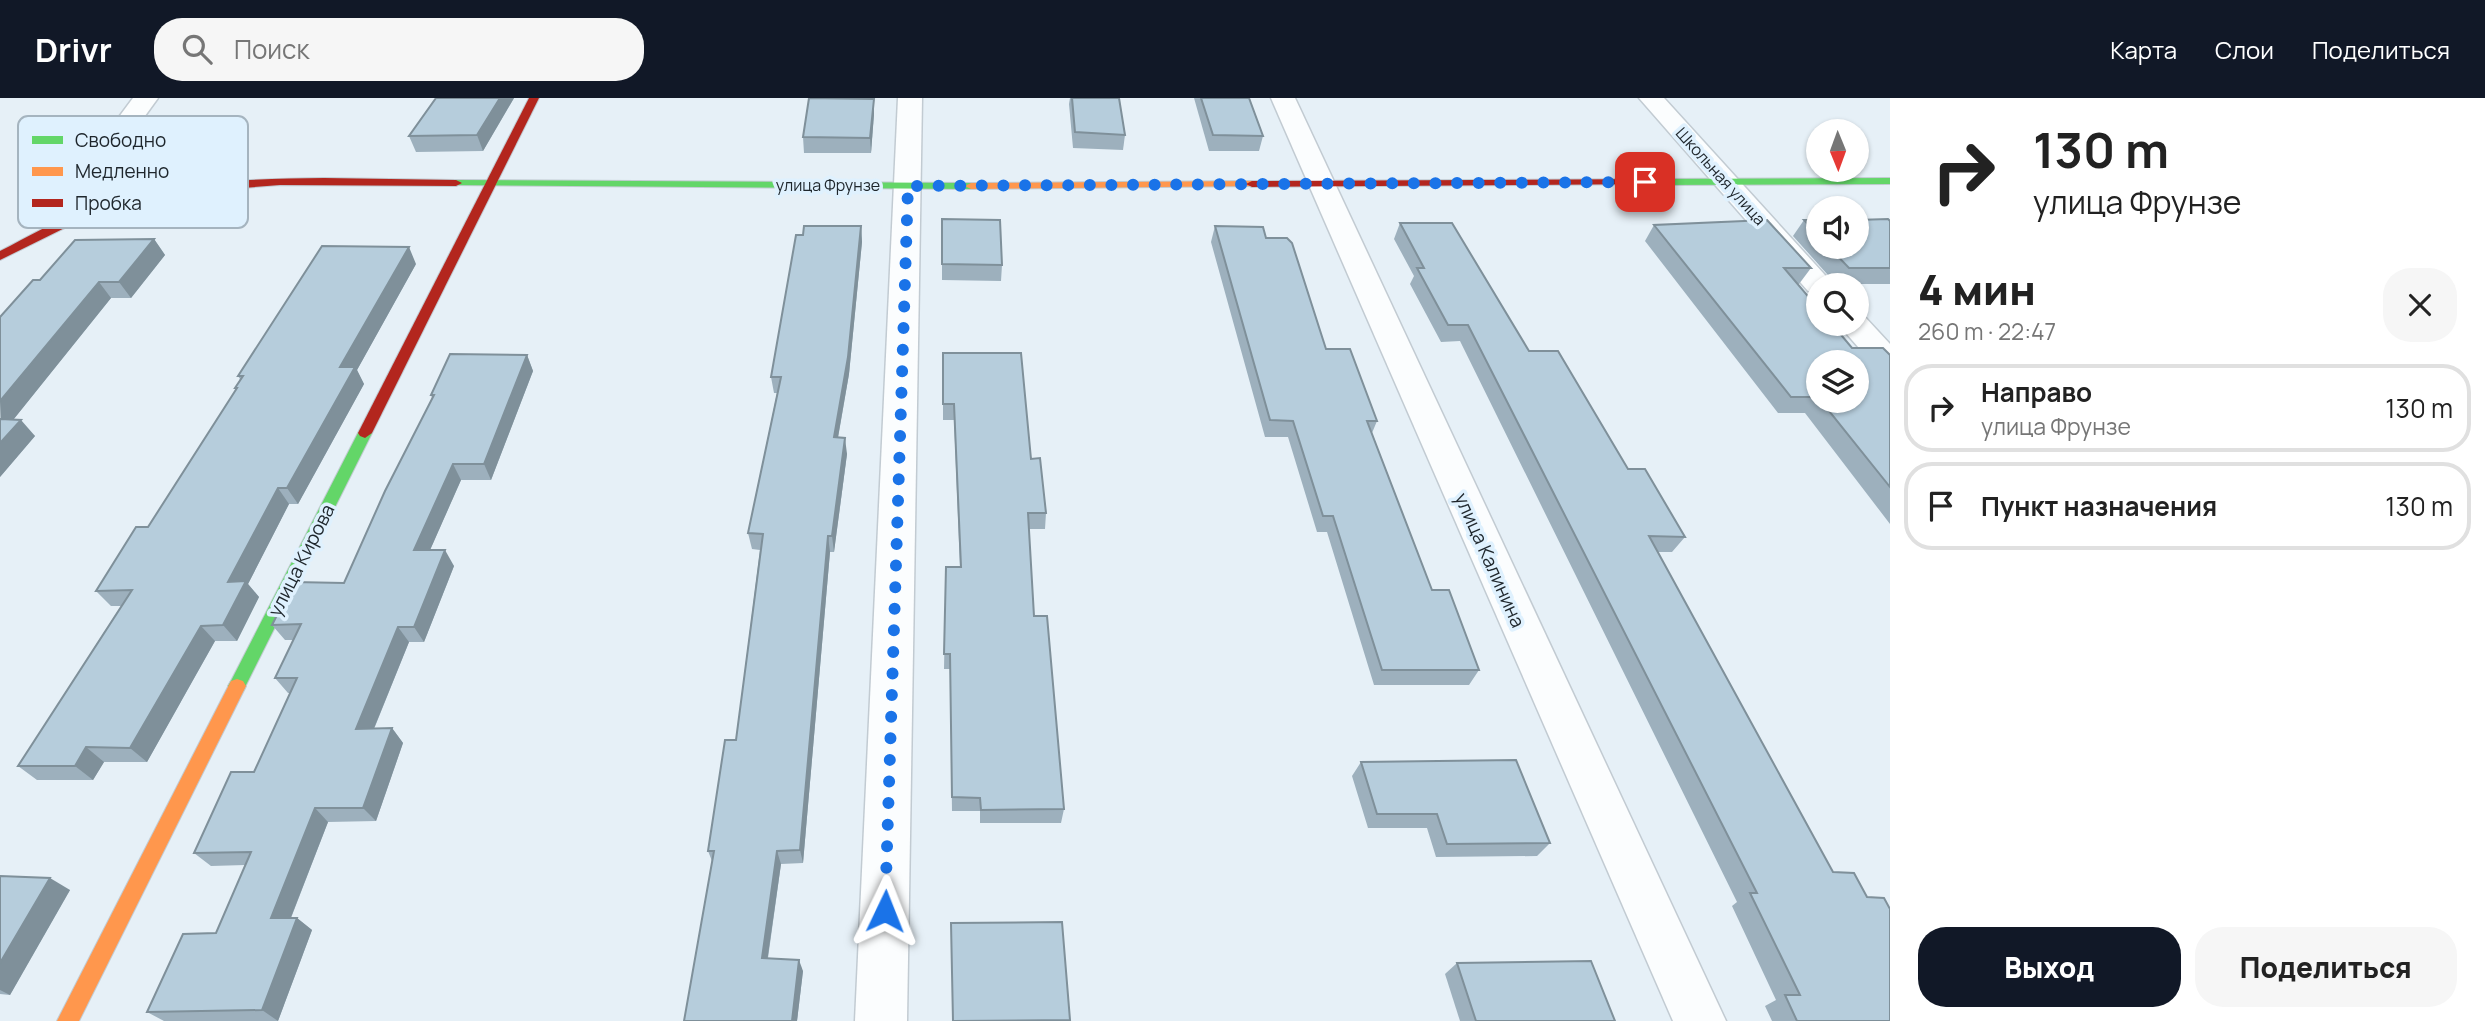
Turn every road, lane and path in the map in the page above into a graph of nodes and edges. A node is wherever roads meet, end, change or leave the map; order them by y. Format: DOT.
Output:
graph roads {
  1 [pos="146,98"];
  2 [pos="534,98"];
  3 [pos="910,98"];
  4 [pos="1283,98"];
  5 [pos="1651,98"];
  6 [pos="133,116"];
  7 [pos="1890,181"];
  8 [pos="1726,182"];
  9 [pos="491,183"];
  10 [pos="1320,184"];
  11 [pos="248,186"];
  12 [pos="908,186"];
  13 [pos="58,228"];
  14 [pos="0,256"];
  15 [pos="1808,273"];
  16 [pos="1865,336"];
  17 [pos="1890,364"];
  18 [pos="68,1021"];
  19 [pos="881,1021"];
  20 [pos="1700,1021"];
  1 -- 6 [label="street"];
  2 -- 9 [label="street, улица Кирова"];
  3 -- 12 [label="street"];
  4 -- 10 [label="street, улица Калинина"];
  5 -- 8 [label="street, Школьная улица"];
  7 -- 8 [label="street, улица Фрунзе"];
  8 -- 10 [label="street, улица Фрунзе"];
  8 -- 15 [label="street, Школьная улица"];
  9 -- 11 [label="street, улица Фрунзе"];
  9 -- 12 [label="street, улица Фрунзе"];
  9 -- 18 [label="street, улица Кирова"];
  10 -- 12 [label="street, улица Фрунзе"];
  10 -- 20 [label="street, улица Калинина"];
  12 -- 19 [label="street"];
  13 -- 14 [label="street, улица Фрунзе"];
  16 -- 17 [label="street"];
}
